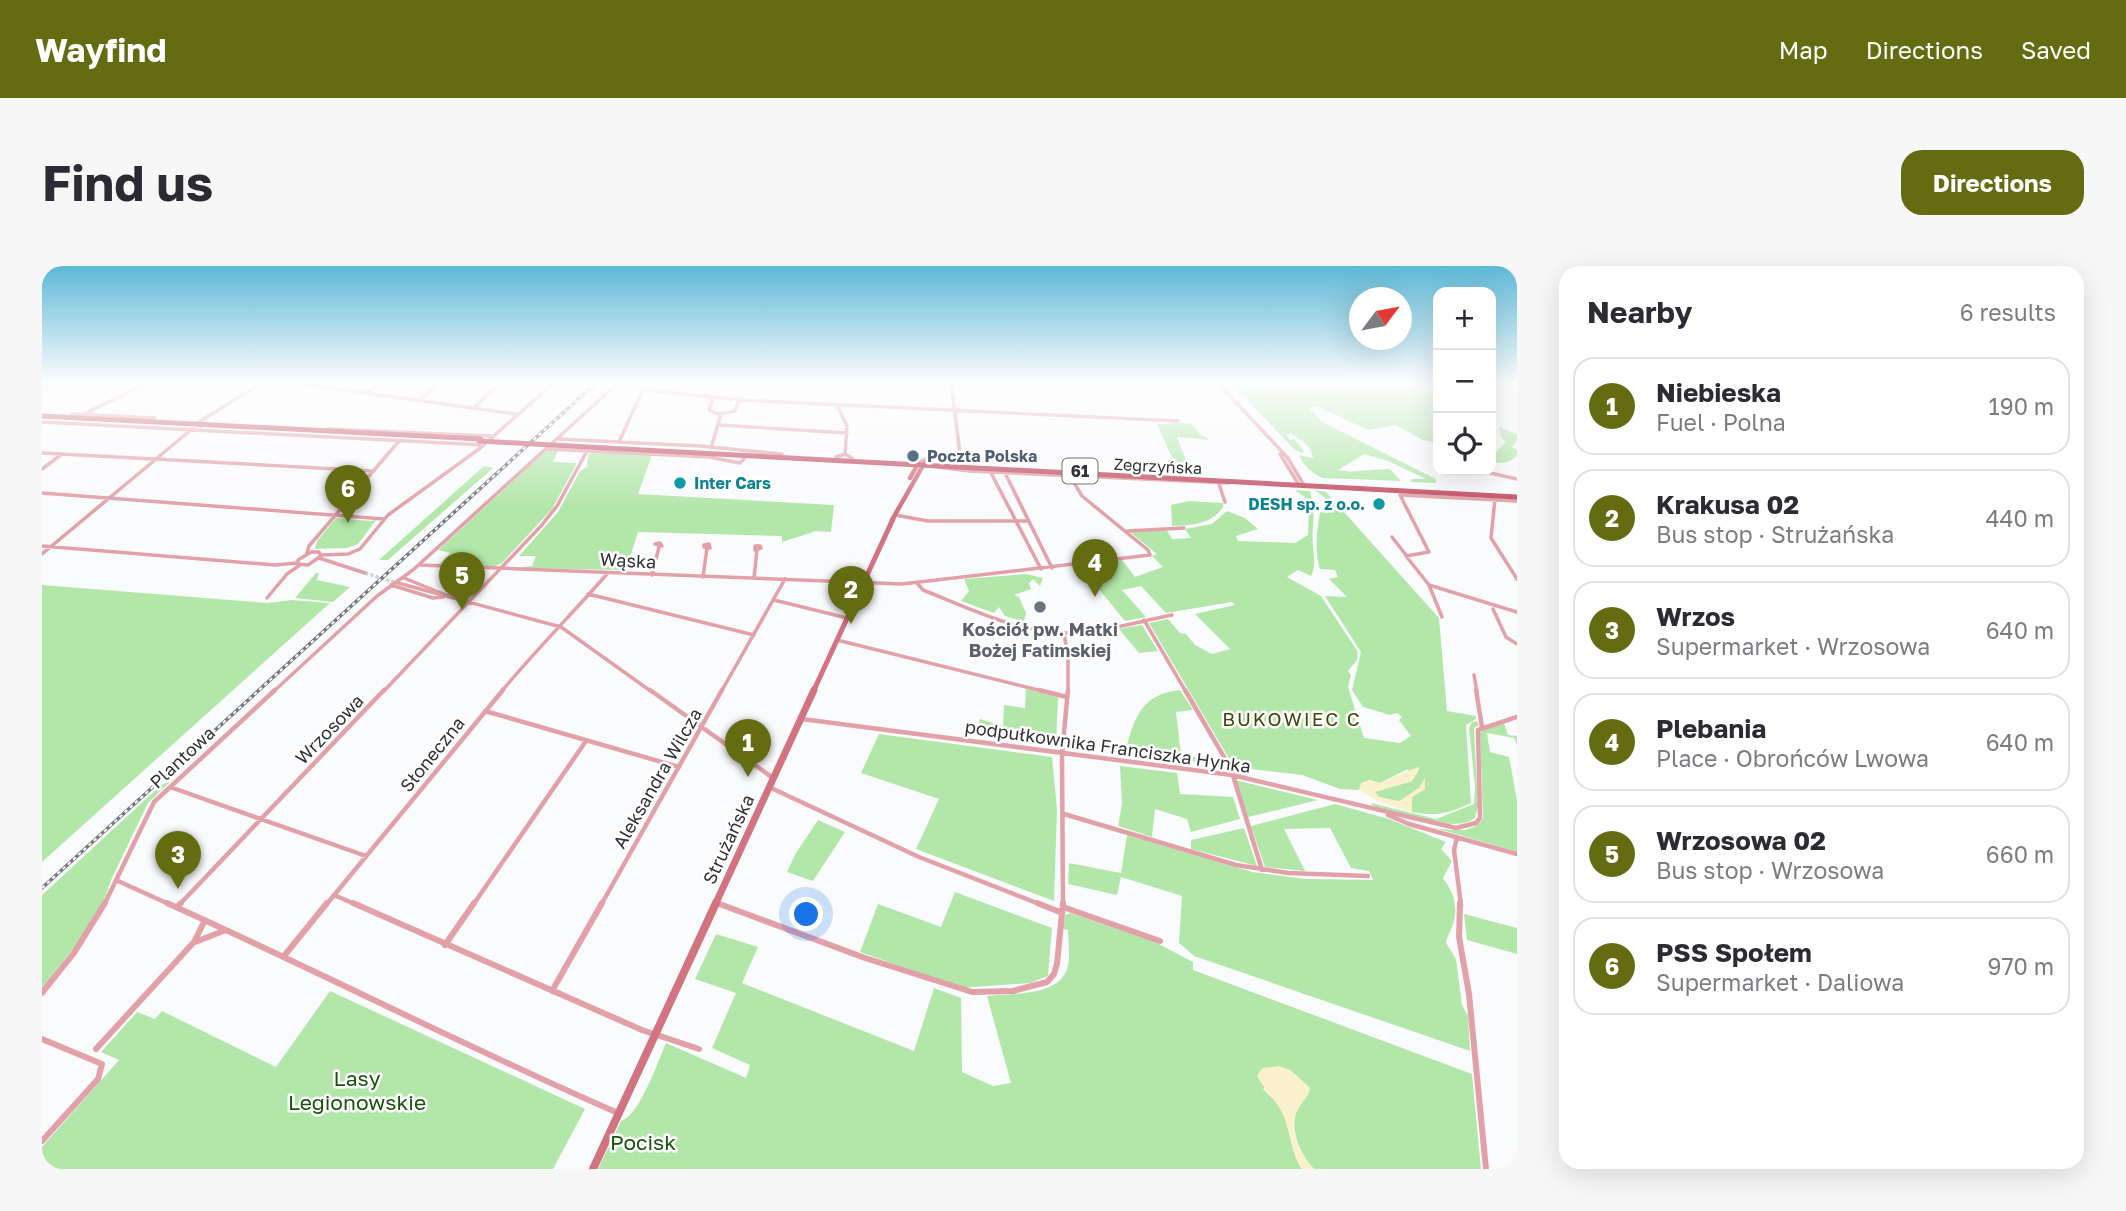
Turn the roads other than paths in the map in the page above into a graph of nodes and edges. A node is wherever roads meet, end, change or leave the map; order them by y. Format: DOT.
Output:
graph roads {
  1 [pos="128,424"];
  2 [pos="176,424"];
  3 [pos="214,424"];
  4 [pos="218,424"];
  5 [pos="505,424"];
  6 [pos="573,424"];
  7 [pos="627,424"];
  8 [pos="846,424"];
  9 [pos="955,424"];
  10 [pos="1255,424"];
  11 [pos="199,425"];
  12 [pos="718,425"];
  13 [pos="193,428"];
  14 [pos="244,429"];
  15 [pos="212,430"];
  16 [pos="311,431"];
  17 [pos="847,433"];
  18 [pos="492,436"];
  19 [pos="346,438"];
  20 [pos="557,439"];
  21 [pos="400,440"];
  22 [pos="481,442"];
  23 [pos="618,442"];
  24 [pos="606,447"];
  25 [pos="711,448"];
  26 [pos="546,449"];
  27 [pos="587,451"];
  28 [pos="42,453"];
  29 [pos="845,453"];
  30 [pos="63,454"];
  31 [pos="782,454"];
  32 [pos="959,455"];
  33 [pos="741,457"];
  34 [pos="836,457"];
  35 [pos="852,458"];
  36 [pos="156,459"];
  37 [pos="920,463"];
  38 [pos="963,464"];
  39 [pos="933,466"];
  40 [pos="42,469"];
  41 [pos="374,471"];
  42 [pos="991,473"];
  43 [pos="1005,475"];
  44 [pos="1496,475"];
  45 [pos="1070,476"];
  46 [pos="995,477"];
  47 [pos="1517,479"];
  48 [pos="1242,482"];
  49 [pos="1301,483"];
  50 [pos="1219,484"];
  51 [pos="42,493"];
  52 [pos="1498,496"];
  53 [pos="1517,497"];
  54 [pos="110,498"];
  55 [pos="1225,502"];
  56 [pos="337,514"];
  57 [pos="895,514"];
  58 [pos="384,519"];
  59 [pos="1017,521"];
  60 [pos="1027,521"];
  61 [pos="1184,528"];
  62 [pos="1126,532"];
  63 [pos="1392,537"];
  64 [pos="42,545"];
  65 [pos="51,546"];
  66 [pos="659,547"];
  67 [pos="707,548"];
  68 [pos="757,550"];
  69 [pos="310,552"];
  70 [pos="42,554"];
  71 [pos="1406,555"];
  72 [pos="318,556"];
  73 [pos="299,563"];
  74 [pos="419,565"];
  75 [pos="1052,568"];
  76 [pos="500,569"];
  77 [pos="1041,569"];
  78 [pos="365,573"];
  79 [pos="607,574"];
  80 [pos="652,575"];
  81 [pos="702,577"];
  82 [pos="403,578"];
  83 [pos="754,578"];
  84 [pos="785,579"];
  85 [pos="1517,579"];
  86 [pos="398,582"];
  87 [pos="864,582"];
  88 [pos="917,583"];
  89 [pos="1429,585"];
  90 [pos="391,586"];
  91 [pos="589,594"];
  92 [pos="444,597"];
  93 [pos="267,598"];
  94 [pos="454,599"];
  95 [pos="774,600"];
  96 [pos="469,603"];
  97 [pos="1493,608"];
  98 [pos="1517,612"];
  99 [pos="1172,615"];
  100 [pos="1442,617"];
  101 [pos="847,618"];
  102 [pos="1144,621"];
  103 [pos="561,628"];
  104 [pos="1064,634"];
  105 [pos="754,635"];
  106 [pos="837,640"];
  107 [pos="1517,644"];
  108 [pos="1474,676"];
  109 [pos="1067,696"];
  110 [pos="485,712"];
  111 [pos="1517,717"];
  112 [pos="801,718"];
  113 [pos="1482,727"];
  114 [pos="702,728"];
  115 [pos="586,741"];
  116 [pos="1062,753"];
  117 [pos="679,767"];
  118 [pos="1232,775"];
  119 [pos="773,778"];
  120 [pos="170,787"];
  121 [pos="769,788"];
  122 [pos="1384,812"];
  123 [pos="1064,814"];
  124 [pos="261,820"];
  125 [pos="1457,837"];
  126 [pos="1517,854"];
  127 [pos="366,856"];
  128 [pos="1262,870"];
  129 [pos="1368,876"];
  130 [pos="118,881"];
  131 [pos="334,895"];
  132 [pos="716,902"];
  133 [pos="177,907"];
  134 [pos="1062,909"];
  135 [pos="205,920"];
  136 [pos="226,929"];
  137 [pos="1160,941"];
  138 [pos="194,942"];
  139 [pos="445,945"];
  140 [pos="284,956"];
  141 [pos="552,991"];
  142 [pos="42,993"];
  143 [pos="654,1035"];
  144 [pos="42,1039"];
  145 [pos="96,1049"];
  146 [pos="699,1049"];
  147 [pos="619,1113"];
  148 [pos="42,1141"];
  149 [pos="593,1169"];
  150 [pos="1486,1169"];
  1 -- 13 [label="street"];
  2 -- 11 [label="main road, 61"];
  3 -- 11 [label="main road, 61"];
  4 -- 16 [label="main road, 61"];
  5 -- 18 [label="street"];
  6 -- 20 [label="street"];
  7 -- 23 [label="street"];
  8 -- 17 [label="street"];
  9 -- 32 [label="street"];
  10 -- 49 [label="street"];
  11 -- 14 [label="main road, 61"];
  12 -- 17 [label="street"];
  12 -- 25 [label="street"];
  13 -- 15 [label="street"];
  13 -- 36 [label="street"];
  14 -- 15 [label="street"];
  14 -- 16 [label="main road, 61"];
  15 -- 19 [label="street"];
  16 -- 18 [label="street"];
  16 -- 19 [label="street"];
  16 -- 22 [label="main road, 61"];
  17 -- 29 [label="street"];
  18 -- 22 [label="street"];
  19 -- 21 [label="street"];
  20 -- 23 [label="street"];
  20 -- 26 [label="street"];
  21 -- 22 [label="street"];
  21 -- 41 [label="street"];
  22 -- 24 [label="main road, Zegrzyńska / 61, bridge"];
  22 -- 58 [label="street"];
  23 -- 25 [label="street"];
  24 -- 31 [label="main road, Zegrzyńska / 61"];
  24 -- 33 [label="main road, Zegrzyńska / 61"];
  25 -- 31 [label="street"];
  26 -- 27 [label="street"];
  26 -- 74 [label="street"];
  27 -- 33 [label="street"];
  27 -- 76 [label="street, Wrzosowa"];
  28 -- 30 [label="street"];
  29 -- 34 [label="street"];
  29 -- 35 [label="street"];
  30 -- 36 [label="street"];
  30 -- 40 [label="street"];
  31 -- 34 [label="main road, Zegrzyńska / 61"];
  32 -- 37 [label="street"];
  32 -- 38 [label="street"];
  33 -- 37 [label="main road, Zegrzyńska / 61"];
  34 -- 35 [label="main road, Zegrzyńska / 61"];
  35 -- 37 [label="main road, Zegrzyńska / 61"];
  36 -- 41 [label="street"];
  36 -- 54 [label="street"];
  37 -- 38 [label="main road, Zegrzyńska / 61"];
  37 -- 39 [label="main road, Zegrzyńska / 61"];
  37 -- 57 [label="main road, Strużańska"];
  38 -- 49 [label="main road, Zegrzyńska / 61"];
  39 -- 42 [label="street"];
  39 -- 48 [label="main road, Zegrzyńska / 61"];
  41 -- 56 [label="street"];
  42 -- 43 [label="street"];
  42 -- 46 [label="street"];
  43 -- 45 [label="street"];
  43 -- 46 [label="street"];
  43 -- 60 [label="street"];
  44 -- 47 [label="street"];
  45 -- 50 [label="street"];
  45 -- 62 [label="street"];
  46 -- 59 [label="street"];
  48 -- 49 [label="main road, Zegrzyńska / 61"];
  48 -- 50 [label="street"];
  49 -- 52 [label="main road, Zegrzyńska / 61"];
  50 -- 55 [label="street"];
  51 -- 54 [label="street"];
  52 -- 53 [label="main road, 61"];
  52 -- 71 [label="street"];
  52 -- 85 [label="street"];
  54 -- 56 [label="street"];
  54 -- 65 [label="street"];
  56 -- 58 [label="street"];
  56 -- 69 [label="street"];
  57 -- 59 [label="street"];
  57 -- 87 [label="main road, Strużańska"];
  58 -- 72 [label="street"];
  59 -- 60 [label="street"];
  59 -- 77 [label="street"];
  60 -- 75 [label="street"];
  61 -- 62 [label="street"];
  62 -- 75 [label="street, Wąska"];
  63 -- 71 [label="street"];
  64 -- 65 [label="street"];
  65 -- 70 [label="street"];
  65 -- 73 [label="street"];
  66 -- 80 [label="street"];
  67 -- 81 [label="street"];
  68 -- 83 [label="street"];
  69 -- 72 [label="street"];
  69 -- 73 [label="street"];
  71 -- 89 [label="street"];
  72 -- 73 [label="street"];
  72 -- 78 [label="street"];
  73 -- 93 [label="street"];
  74 -- 76 [label="street, Wąska"];
  74 -- 82 [label="street"];
  75 -- 77 [label="street, Wąska"];
  76 -- 79 [label="street, Wąska"];
  76 -- 96 [label="street, Wrzosowa"];
  77 -- 88 [label="street, Wąska"];
  79 -- 80 [label="street, Wąska"];
  79 -- 91 [label="street, Słoneczna"];
  80 -- 81 [label="street, Wąska"];
  81 -- 83 [label="street, Wąska"];
  82 -- 86 [label="street"];
  82 -- 94 [label="street"];
  83 -- 84 [label="street, Wąska"];
  84 -- 87 [label="street, Wąska"];
  84 -- 95 [label="street, Aleksandra Wilcza"];
  86 -- 90 [label="street, Plantowa"];
  86 -- 92 [label="street"];
  87 -- 88 [label="street, Wąska"];
  87 -- 101 [label="main road, Strużańska"];
  88 -- 104 [label="street"];
  89 -- 97 [label="street"];
  89 -- 100 [label="street"];
  90 -- 92 [label="street"];
  90 -- 120 [label="street, Plantowa"];
  91 -- 103 [label="street, Słoneczna"];
  91 -- 105 [label="street"];
  92 -- 94 [label="street"];
  94 -- 96 [label="street"];
  95 -- 101 [label="street"];
  95 -- 105 [label="street, Aleksandra Wilcza"];
  96 -- 103 [label="street"];
  96 -- 124 [label="street, Wrzosowa"];
  97 -- 98 [label="street"];
  97 -- 107 [label="street"];
  99 -- 102 [label="street"];
  101 -- 106 [label="main road, Strużańska"];
  102 -- 104 [label="street"];
  102 -- 118 [label="street"];
  103 -- 110 [label="street, Słoneczna"];
  103 -- 114 [label="street"];
  104 -- 109 [label="street"];
  105 -- 114 [label="street, Aleksandra Wilcza"];
  106 -- 109 [label="street"];
  106 -- 112 [label="main road, Strużańska"];
  108 -- 113 [label="street"];
  109 -- 116 [label="street"];
  110 -- 115 [label="street"];
  110 -- 127 [label="street, Słoneczna"];
  111 -- 113 [label="street"];
  112 -- 116 [label="street, podpułkownika Franciszka Hynka"];
  112 -- 119 [label="main road, Strużańska"];
  113 -- 122 [label="street, podpułkownika Franciszka Hynka"];
  114 -- 117 [label="street, Aleksandra Wilcza"];
  114 -- 119 [label="street"];
  115 -- 117 [label="street"];
  115 -- 139 [label="street"];
  116 -- 118 [label="street, podpułkownika Franciszka Hynka"];
  116 -- 123 [label="street"];
  117 -- 141 [label="street, Aleksandra Wilcza"];
  118 -- 122 [label="street, podpułkownika Franciszka Hynka"];
  118 -- 128 [label="street"];
  119 -- 121 [label="main road, Strużańska"];
  120 -- 124 [label="street"];
  120 -- 130 [label="street, Plantowa"];
  121 -- 132 [label="main road, Strużańska"];
  121 -- 134 [label="street"];
  122 -- 125 [label="street"];
  123 -- 128 [label="street"];
  123 -- 134 [label="street"];
  124 -- 127 [label="street"];
  124 -- 133 [label="street, Wrzosowa"];
  125 -- 126 [label="street"];
  125 -- 150 [label="street"];
  127 -- 131 [label="street, Słoneczna"];
  128 -- 129 [label="street"];
  130 -- 133 [label="street"];
  130 -- 142 [label="street, Plantowa"];
  131 -- 139 [label="street"];
  131 -- 140 [label="street, Słoneczna"];
  132 -- 134 [label="street"];
  132 -- 143 [label="main road, Strużańska"];
  133 -- 135 [label="street"];
  134 -- 137 [label="street"];
  135 -- 136 [label="street"];
  135 -- 138 [label="street"];
  136 -- 138 [label="street"];
  136 -- 140 [label="street"];
  138 -- 145 [label="street"];
  139 -- 141 [label="street"];
  140 -- 147 [label="street"];
  141 -- 143 [label="street"];
  143 -- 146 [label="street"];
  143 -- 147 [label="main road, Strużańska"];
  144 -- 148 [label="street"];
  147 -- 149 [label="main road, Strużańska"];
}
